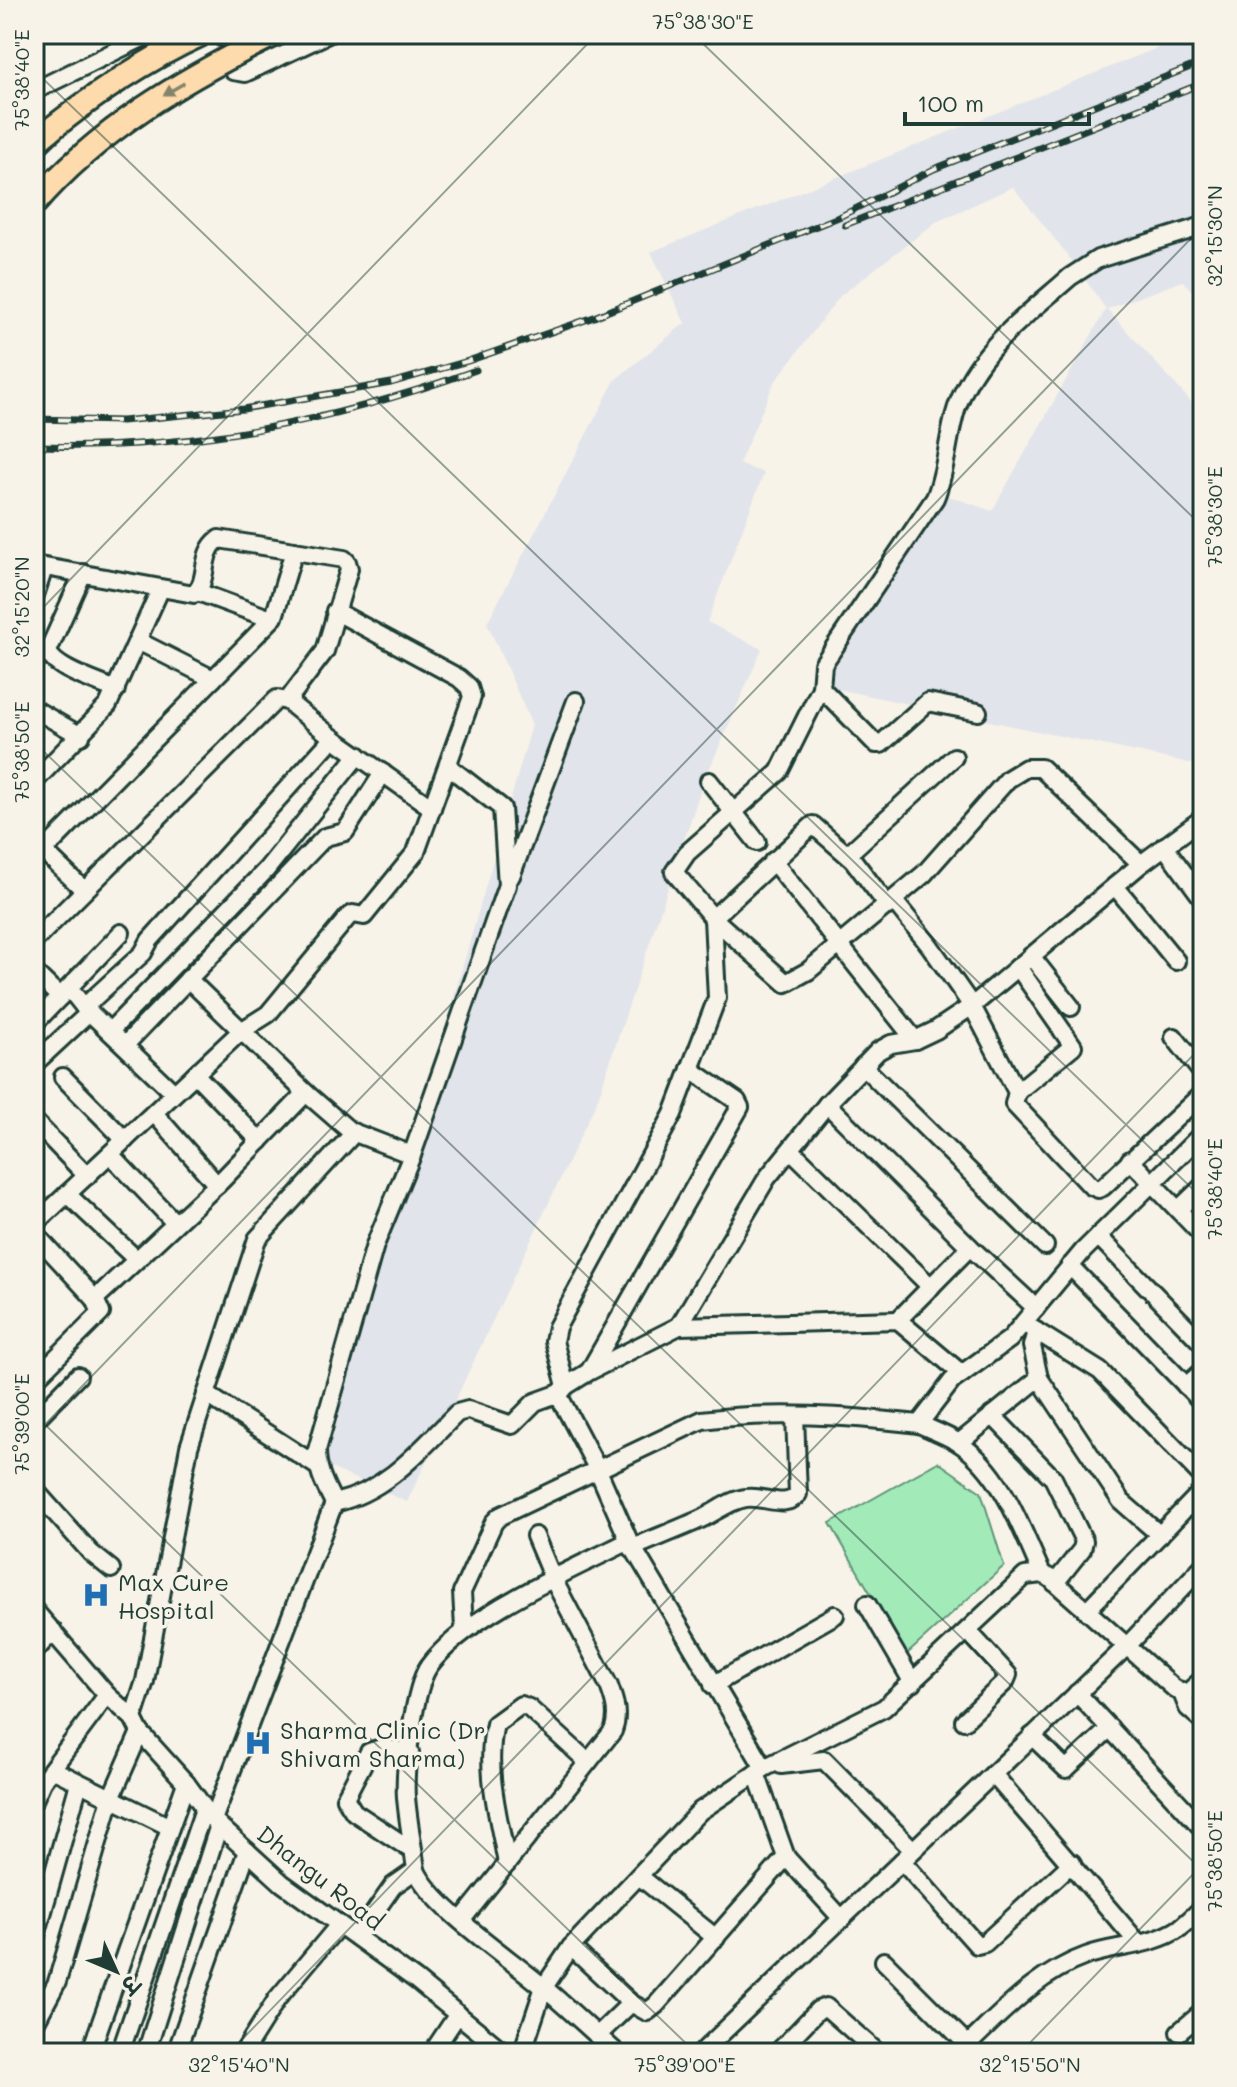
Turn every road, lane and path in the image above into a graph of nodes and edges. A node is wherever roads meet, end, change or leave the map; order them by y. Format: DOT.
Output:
graph roads {
  1 [pos="150,34"];
  2 [pos="196,34"];
  3 [pos="328,34"];
  4 [pos="267,38"];
  5 [pos="205,40"];
  6 [pos="34,91"];
  7 [pos="34,143"];
  8 [pos="34,176"];
  9 [pos="34,204"];
  10 [pos="1203,226"];
  11 [pos="294,551"];
  12 [pos="39,566"];
  13 [pos="83,573"];
  14 [pos="160,590"];
  15 [pos="198,592"];
  16 [pos="34,598"];
  17 [pos="335,611"];
  18 [pos="271,619"];
  19 [pos="138,641"];
  20 [pos="213,679"];
  21 [pos="821,688"];
  22 [pos="116,690"];
  23 [pos="287,701"];
  24 [pos="576,701"];
  25 [pos="34,709"];
  26 [pos="978,712"];
  27 [pos="81,736"];
  28 [pos="333,738"];
  29 [pos="358,755"];
  30 [pos="954,757"];
  31 [pos="449,767"];
  32 [pos="383,773"];
  33 [pos="709,781"];
  34 [pos="34,782"];
  35 [pos="432,808"];
  36 [pos="732,812"];
  37 [pos="1203,818"];
  38 [pos="757,842"];
  39 [pos="1164,846"];
  40 [pos="37,851"];
  41 [pos="848,854"];
  42 [pos="773,861"];
  43 [pos="1141,864"];
  44 [pos="507,885"];
  45 [pos="1115,886"];
  46 [pos="84,890"];
  47 [pos="1203,899"];
  48 [pos="891,903"];
  49 [pos="713,918"];
  50 [pos="37,933"];
  51 [pos="121,933"];
  52 [pos="839,946"];
  53 [pos="1176,961"];
  54 [pos="1025,962"];
  55 [pos="34,972"];
  56 [pos="188,979"];
  57 [pos="64,992"];
  58 [pos="972,1006"];
  59 [pos="1071,1007"];
  60 [pos="87,1010"];
  61 [pos="34,1024"];
  62 [pos="110,1031"];
  63 [pos="241,1031"];
  64 [pos="1174,1037"];
  65 [pos="915,1040"];
  66 [pos="125,1045"];
  67 [pos="34,1064"];
  68 [pos="863,1066"];
  69 [pos="690,1069"];
  70 [pos="195,1074"];
  71 [pos="1203,1074"];
  72 [pos="63,1077"];
  73 [pos="1017,1092"];
  74 [pos="174,1093"];
  75 [pos="306,1093"];
  76 [pos="1203,1093"];
  77 [pos="827,1104"];
  78 [pos="154,1113"];
  79 [pos="34,1121"];
  80 [pos="354,1133"];
  81 [pos="1203,1133"];
  82 [pos="125,1140"];
  83 [pos="260,1141"];
  84 [pos="791,1150"];
  85 [pos="110,1154"];
  86 [pos="412,1155"];
  87 [pos="1130,1160"];
  88 [pos="87,1176"];
  89 [pos="1151,1184"];
  90 [pos="217,1185"];
  91 [pos="1203,1186"];
  92 [pos="67,1194"];
  93 [pos="1178,1210"];
  94 [pos="175,1223"];
  95 [pos="34,1225"];
  96 [pos="34,1233"];
  97 [pos="1098,1236"];
  98 [pos="1203,1236"];
  99 [pos="1045,1246"];
  100 [pos="970,1247"];
  101 [pos="136,1259"];
  102 [pos="1070,1266"];
  103 [pos="931,1287"];
  104 [pos="95,1299"];
  105 [pos="1036,1308"];
  106 [pos="898,1320"];
  107 [pos="679,1326"];
  108 [pos="1030,1327"];
  109 [pos="1203,1344"];
  110 [pos="590,1371"];
  111 [pos="1203,1371"];
  112 [pos="962,1374"];
  113 [pos="78,1376"];
  114 [pos="1039,1378"];
  115 [pos="34,1380"];
  116 [pos="1186,1386"];
  117 [pos="563,1390"];
  118 [pos="206,1394"];
  119 [pos="1203,1403"];
  120 [pos="992,1415"];
  121 [pos="795,1416"];
  122 [pos="34,1421"];
  123 [pos="919,1424"];
  124 [pos="959,1443"];
  125 [pos="317,1466"];
  126 [pos="597,1468"];
  127 [pos="1203,1477"];
  128 [pos="34,1489"];
  129 [pos="1203,1490"];
  130 [pos="334,1503"];
  131 [pos="1160,1535"];
  132 [pos="535,1536"];
  133 [pos="630,1544"];
  134 [pos="1203,1566"];
  135 [pos="111,1569"];
  136 [pos="1048,1578"];
  137 [pos="553,1579"];
  138 [pos="867,1604"];
  139 [pos="34,1610"];
  140 [pos="1087,1610"];
  141 [pos="835,1615"];
  142 [pos="464,1629"];
  143 [pos="53,1631"];
  144 [pos="968,1631"];
  145 [pos="1127,1646"];
  146 [pos="34,1652"];
  147 [pos="1203,1679"];
  148 [pos="913,1683"];
  149 [pos="713,1685"];
  150 [pos="1077,1693"];
  151 [pos="1182,1693"];
  152 [pos="107,1695"];
  153 [pos="964,1721"];
  154 [pos="1203,1721"];
  155 [pos="136,1725"];
  156 [pos="1110,1728"];
  157 [pos="1032,1736"];
  158 [pos="410,1752"];
  159 [pos="588,1762"];
  160 [pos="52,1769"];
  161 [pos="760,1771"];
  162 [pos="993,1774"];
  163 [pos="79,1783"];
  164 [pos="186,1783"];
  165 [pos="111,1798"];
  166 [pos="34,1800"];
  167 [pos="212,1818"];
  168 [pos="170,1827"];
  169 [pos="1203,1829"];
  170 [pos="247,1851"];
  171 [pos="413,1851"];
  172 [pos="907,1856"];
  173 [pos="786,1857"];
  174 [pos="1072,1863"];
  175 [pos="507,1864"];
  176 [pos="416,1870"];
  177 [pos="639,1876"];
  178 [pos="1203,1907"];
  179 [pos="842,1919"];
  180 [pos="461,1921"];
  181 [pos="339,1925"];
  182 [pos="357,1937"];
  183 [pos="716,1938"];
  184 [pos="34,1943"];
  185 [pos="1139,1944"];
  186 [pos="571,1947"];
  187 [pos="884,1961"];
  188 [pos="544,1987"];
  189 [pos="631,2003"];
  190 [pos="1203,2012"];
  191 [pos="458,2014"];
  192 [pos="34,2025"];
  193 [pos="1179,2032"];
  194 [pos="597,2036"];
  195 [pos="963,2049"];
  196 [pos="711,2050"];
  197 [pos="90,2053"];
  198 [pos="120,2053"];
  199 [pos="146,2053"];
  200 [pos="176,2053"];
  201 [pos="243,2053"];
  202 [pos="432,2053"];
  203 [pos="505,2053"];
  204 [pos="522,2053"];
  205 [pos="617,2053"];
  206 [pos="777,2053"];
  207 [pos="878,2053"];
  1 -- 6 [label="street"];
  2 -- 5 [label="street"];
  3 -- 5 [label="street"];
  4 -- 9 [label="highway, one-way, bridge"];
  5 -- 7 [label="highway, bridge"];
  5 -- 8 [label="street"];
  10 -- 21 [label="street"];
  11 -- 15 [label="street"];
  11 -- 17 [label="street"];
  11 -- 18 [label="street"];
  12 -- 13 [label="street"];
  12 -- 16 [label="street"];
  13 -- 14 [label="street"];
  13 -- 22 [label="street"];
  14 -- 15 [label="street"];
  14 -- 19 [label="street"];
  15 -- 18 [label="street"];
  17 -- 23 [label="street"];
  17 -- 31 [label="street"];
  18 -- 20 [label="street"];
  19 -- 20 [label="street"];
  19 -- 22 [label="street"];
  20 -- 40 [label="street"];
  21 -- 26 [label="street"];
  21 -- 36 [label="street"];
  22 -- 27 [label="street"];
  23 -- 28 [label="street"];
  23 -- 46 [label="street"];
  24 -- 44 [label="street"];
  25 -- 27 [label="street"];
  27 -- 34 [label="street"];
  28 -- 29 [label="street"];
  28 -- 60 [label="street"];
  29 -- 32 [label="street"];
  29 -- 62 [label="street"];
  30 -- 41 [label="street"];
  31 -- 35 [label="street"];
  31 -- 44 [label="street"];
  32 -- 35 [label="street"];
  32 -- 56 [label="street"];
  33 -- 36 [label="street"];
  35 -- 63 [label="street"];
  36 -- 38 [label="street"];
  36 -- 49 [label="street"];
  37 -- 39 [label="street"];
  39 -- 43 [label="street"];
  39 -- 47 [label="street"];
  40 -- 46 [label="street"];
  41 -- 42 [label="street"];
  41 -- 48 [label="street"];
  42 -- 49 [label="street"];
  42 -- 52 [label="street"];
  43 -- 45 [label="street"];
  43 -- 48 [label="street"];
  44 -- 86 [label="street"];
  45 -- 53 [label="street"];
  45 -- 54 [label="street"];
  46 -- 50 [label="street"];
  48 -- 52 [label="street"];
  48 -- 58 [label="street"];
  49 -- 52 [label="street"];
  49 -- 69 [label="street"];
  51 -- 57 [label="street"];
  52 -- 65 [label="street"];
  54 -- 58 [label="street"];
  54 -- 59 [label="street"];
  54 -- 73 [label="street"];
  55 -- 57 [label="street"];
  56 -- 63 [label="street"];
  56 -- 66 [label="street"];
  57 -- 60 [label="street"];
  57 -- 61 [label="street"];
  58 -- 65 [label="street"];
  58 -- 73 [label="street"];
  60 -- 62 [label="street"];
  60 -- 67 [label="street"];
  62 -- 66 [label="street"];
  63 -- 70 [label="street"];
  63 -- 75 [label="street"];
  64 -- 71 [label="street"];
  65 -- 68 [label="street"];
  66 -- 74 [label="street"];
  68 -- 77 [label="street"];
  68 -- 99 [label="street"];
  69 -- 110 [label="street"];
  69 -- 117 [label="street"];
  70 -- 74 [label="street"];
  70 -- 83 [label="street"];
  72 -- 82 [label="street"];
  73 -- 87 [label="street"];
  74 -- 78 [label="street"];
  75 -- 80 [label="street"];
  75 -- 83 [label="street"];
  76 -- 87 [label="street"];
  77 -- 84 [label="street"];
  77 -- 100 [label="street"];
  78 -- 82 [label="street"];
  78 -- 90 [label="street"];
  79 -- 88 [label="street"];
  80 -- 86 [label="street"];
  80 -- 118 [label="street"];
  81 -- 89 [label="street"];
  82 -- 85 [label="street"];
  83 -- 90 [label="street"];
  84 -- 103 [label="street"];
  84 -- 107 [label="street"];
  85 -- 88 [label="street"];
  85 -- 94 [label="street"];
  86 -- 125 [label="street"];
  87 -- 89 [label="street"];
  88 -- 92 [label="street"];
  89 -- 93 [label="street"];
  89 -- 97 [label="street"];
  90 -- 94 [label="street"];
  91 -- 93 [label="street"];
  92 -- 95 [label="street"];
  92 -- 101 [label="street"];
  93 -- 98 [label="street"];
  94 -- 101 [label="street"];
  96 -- 104 [label="street"];
  97 -- 102 [label="street"];
  97 -- 109 [label="street"];
  100 -- 103 [label="street"];
  100 -- 105 [label="street"];
  101 -- 104 [label="street"];
  102 -- 105 [label="street"];
  102 -- 116 [label="street"];
  103 -- 106 [label="street"];
  104 -- 115 [label="street"];
  105 -- 108 [label="street"];
  106 -- 107 [label="street"];
  106 -- 112 [label="street"];
  107 -- 110 [label="street"];
  108 -- 112 [label="street"];
  108 -- 114 [label="street"];
  108 -- 127 [label="street"];
  110 -- 117 [label="street"];
  111 -- 116 [label="street"];
  112 -- 123 [label="street"];
  113 -- 122 [label="street"];
  114 -- 120 [label="street"];
  114 -- 131 [label="street"];
  116 -- 119 [label="street"];
  117 -- 126 [label="street"];
  117 -- 130 [label="street"];
  118 -- 125 [label="street"];
  118 -- 155 [label="street"];
  120 -- 124 [label="street"];
  120 -- 136 [label="street"];
  121 -- 123 [label="street"];
  121 -- 126 [label="street"];
  121 -- 133 [label="street"];
  123 -- 124 [label="street"];
  124 -- 136 [label="street"];
  125 -- 130 [label="street"];
  126 -- 133 [label="street"];
  126 -- 142 [label="street"];
  128 -- 135 [label="street"];
  129 -- 131 [label="street"];
  130 -- 167 [label="street"];
  131 -- 140 [label="street"];
  132 -- 137 [label="street"];
  133 -- 137 [label="street"];
  133 -- 149 [label="street"];
  134 -- 145 [label="street"];
  136 -- 140 [label="street"];
  136 -- 144 [label="street"];
  137 -- 142 [label="street"];
  137 -- 159 [label="street"];
  138 -- 148 [label="street"];
  139 -- 143 [label="street, Dhangu Road"];
  140 -- 145 [label="street"];
  141 -- 149 [label="street"];
  142 -- 158 [label="street"];
  143 -- 146 [label="street"];
  143 -- 152 [label="street, Dhangu Road"];
  144 -- 148 [label="street"];
  144 -- 153 [label="street"];
  145 -- 150 [label="street"];
  145 -- 151 [label="street"];
  147 -- 151 [label="street"];
  148 -- 161 [label="street"];
  149 -- 161 [label="street"];
  150 -- 156 [label="street"];
  150 -- 157 [label="street"];
  151 -- 154 [label="street"];
  152 -- 155 [label="street, Dhangu Road"];
  152 -- 160 [label="street"];
  155 -- 164 [label="street, Dhangu Road"];
  155 -- 165 [label="street"];
  156 -- 157 [label="street"];
  156 -- 169 [label="street"];
  157 -- 162 [label="street"];
  158 -- 171 [label="street"];
  158 -- 171 [label="street"];
  159 -- 175 [label="street"];
  159 -- 175 [label="street"];
  160 -- 163 [label="street"];
  160 -- 166 [label="street"];
  161 -- 172 [label="street"];
  161 -- 173 [label="street"];
  161 -- 177 [label="street"];
  162 -- 172 [label="street"];
  162 -- 174 [label="street"];
  163 -- 165 [label="street"];
  163 -- 184 [label="street"];
  164 -- 167 [label="street, Dhangu Road"];
  164 -- 168 [label="street"];
  165 -- 168 [label="street"];
  165 -- 192 [label="street"];
  167 -- 170 [label="street, Dhangu Road"];
  167 -- 198 [label="street"];
  167 -- 199 [label="street"];
  168 -- 197 [label="street"];
  170 -- 181 [label="street, Dhangu Road"];
  170 -- 200 [label="street"];
  171 -- 176 [label="street"];
  172 -- 174 [label="street"];
  172 -- 179 [label="street"];
  173 -- 179 [label="street"];
  173 -- 183 [label="street"];
  174 -- 185 [label="street"];
  175 -- 180 [label="street"];
  176 -- 180 [label="street"];
  176 -- 182 [label="street"];
  177 -- 183 [label="street"];
  177 -- 186 [label="street"];
  178 -- 185 [label="street"];
  179 -- 196 [label="street"];
  180 -- 188 [label="street"];
  181 -- 182 [label="street, Dhangu Road"];
  181 -- 201 [label="street"];
  182 -- 191 [label="street, Dhangu Road"];
  183 -- 189 [label="street"];
  185 -- 195 [label="street"];
  186 -- 188 [label="street"];
  186 -- 189 [label="street"];
  187 -- 195 [label="street"];
  188 -- 194 [label="street"];
  188 -- 204 [label="street"];
  189 -- 194 [label="street"];
  190 -- 193 [label="street"];
  191 -- 202 [label="street"];
  191 -- 203 [label="street, Dhangu Road"];
  194 -- 205 [label="street"];
  206 -- 207 [label="street"];
}
